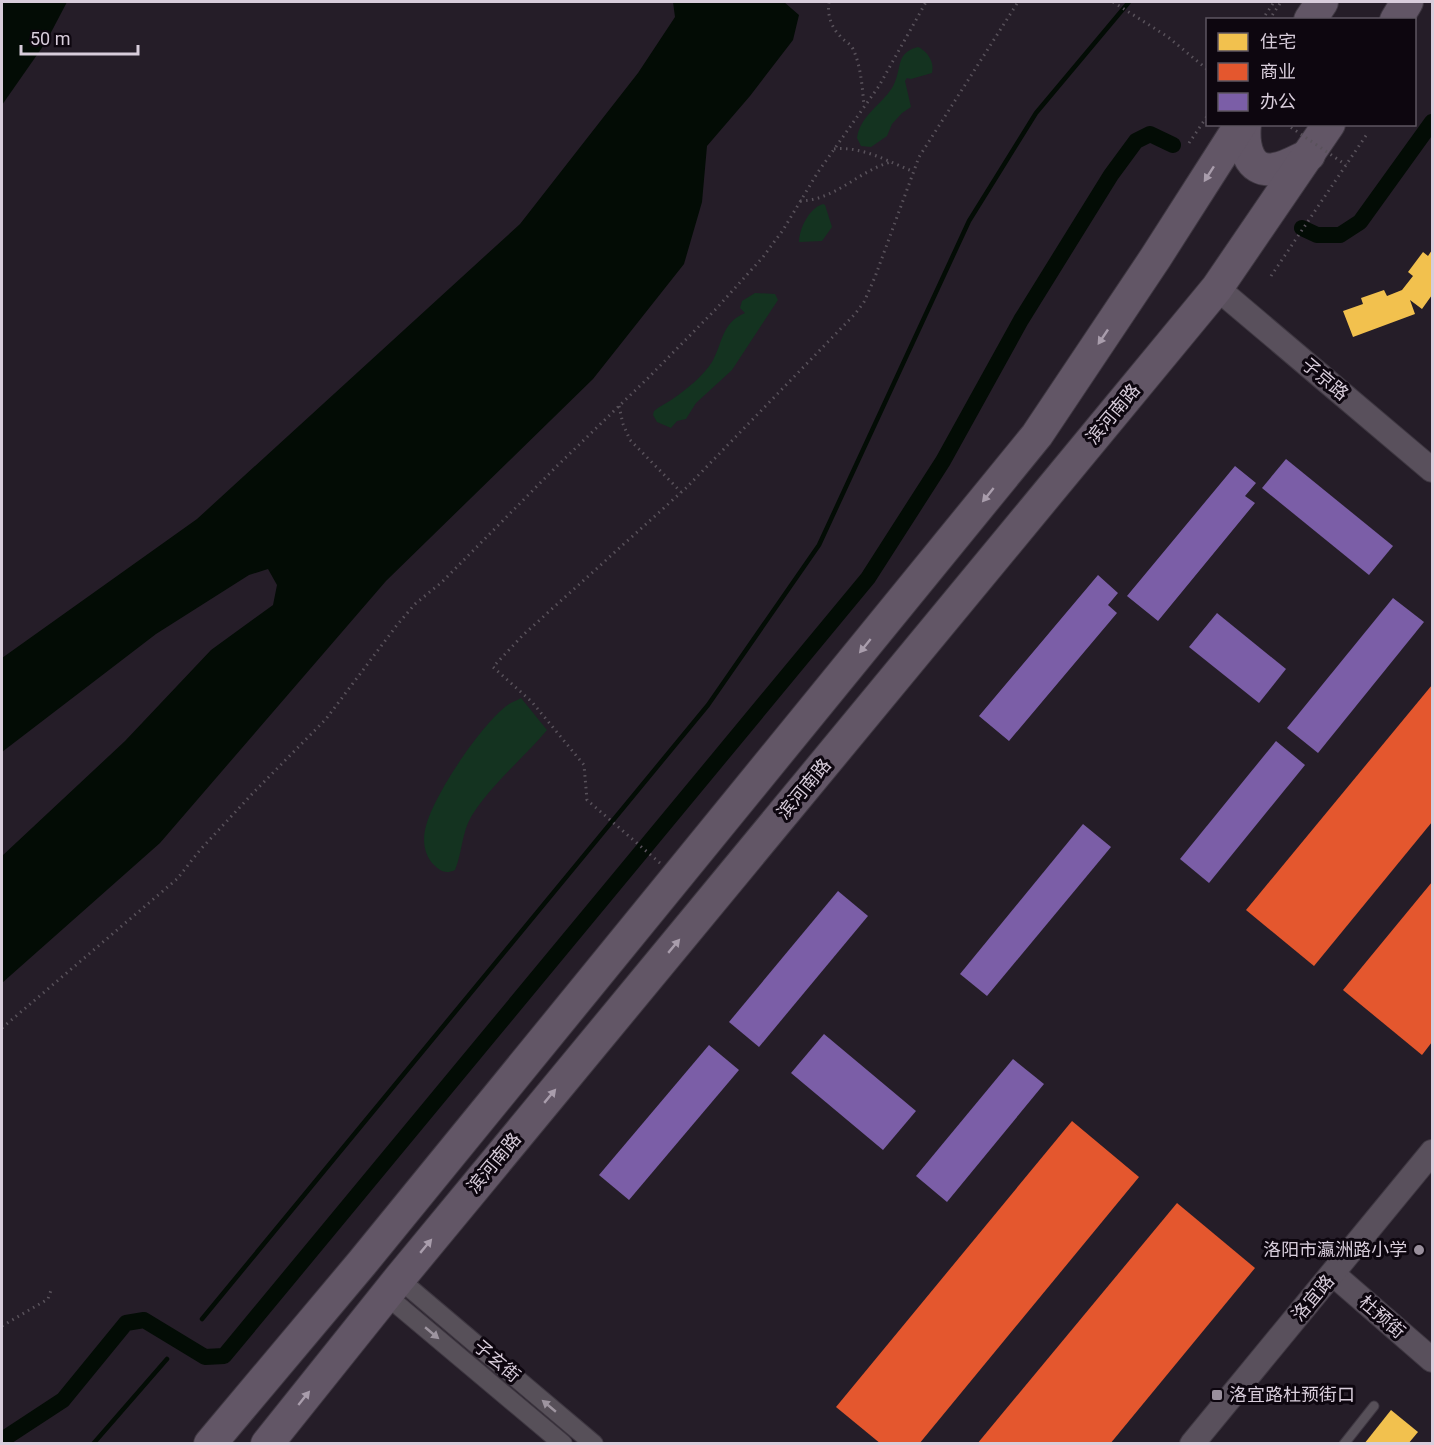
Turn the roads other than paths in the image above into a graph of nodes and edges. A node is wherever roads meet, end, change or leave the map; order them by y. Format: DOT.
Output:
graph roads {
  1 [pos="1322,2"];
  2 [pos="1407,2"];
  3 [pos="1311,18"];
  4 [pos="1397,18"];
  5 [pos="1242,126"];
  6 [pos="1243,126"];
  7 [pos="1328,126"];
  8 [pos="1309,155"];
  9 [pos="1217,288"];
  10 [pos="1432,470"];
  11 [pos="1432,1152"];
  12 [pos="1432,1170"];
  13 [pos="1337,1278"];
  14 [pos="393,1287"];
  15 [pos="1432,1360"];
  16 [pos="1374,1406"];
  17 [pos="210,1443"];
  18 [pos="267,1443"];
  19 [pos="563,1443"];
  20 [pos="594,1443"];
  21 [pos="1192,1443"];
  22 [pos="1207,1443"];
  23 [pos="1344,1443"];
  1 -- 3 [label="highway"];
  2 -- 4 [label="highway"];
  5 -- 17 [label="highway, one-way"];
  6 -- 8 [label="highway"];
  7 -- 8 [label="highway, 滨河南路"];
  8 -- 9 [label="highway, 滨河南路"];
  9 -- 10 [label="street, 子京路"];
  14 -- 9 [label="highway, 滨河南路, one-way"];
  11 -- 13 [label="street, 洛宜路"];
  12 -- 13 [label="street, 洛宜路"];
  13 -- 15 [label="street, 杜预街"];
  13 -- 21 [label="street, 洛宜路"];
  13 -- 22 [label="street, 洛宜路"];
  18 -- 14 [label="highway, 滨河南路, one-way"];
  14 -- 19 [label="street, 子玄街, one-way"];
  20 -- 14 [label="street, 子玄街, one-way"];
  16 -- 23 [label="lane"];
}
